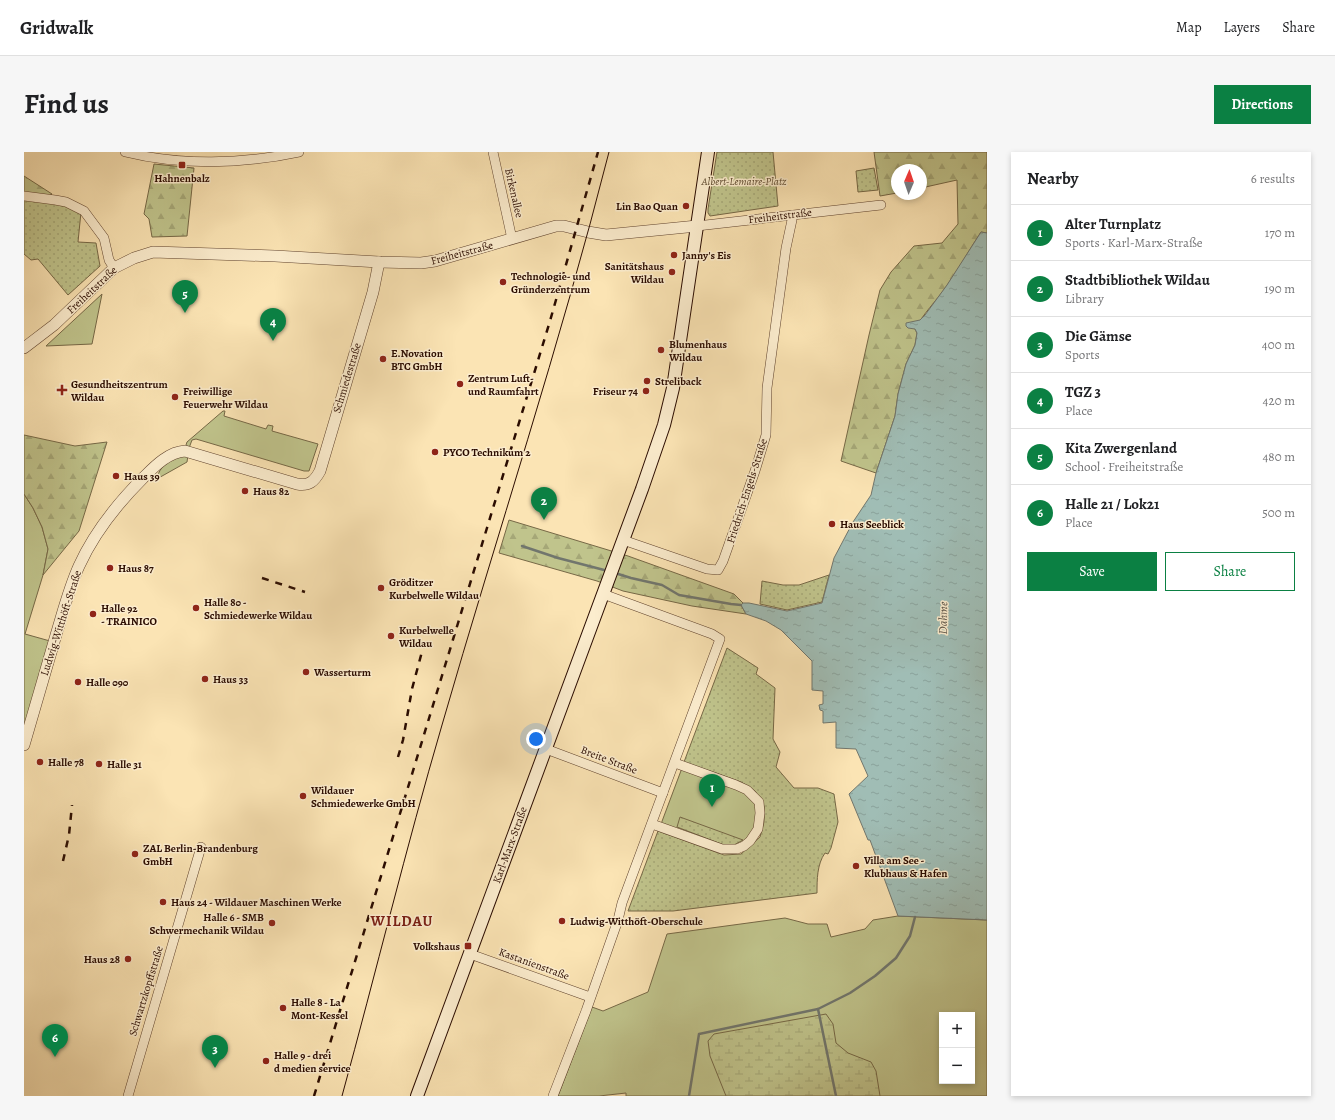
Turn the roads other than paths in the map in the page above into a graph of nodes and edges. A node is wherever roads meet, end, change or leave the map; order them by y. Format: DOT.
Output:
graph roads {
  1 [pos="128,152"];
  2 [pos="299,152"];
  3 [pos="493,152"];
  4 [pos="708,152"];
  5 [pos="277,154"];
  6 [pos="24,196"];
  7 [pos="881,205"];
  8 [pos="792,215"];
  9 [pos="697,226"];
  10 [pos="512,239"];
  11 [pos="379,262"];
  12 [pos="114,268"];
  13 [pos="24,348"];
  14 [pos="304,485"];
  15 [pos="621,545"];
  16 [pos="604,590"];
  17 [pos="24,745"];
  18 [pos="546,749"];
  19 [pos="675,763"];
  20 [pos="663,793"];
  21 [pos="652,824"];
  22 [pos="201,847"];
  23 [pos="470,954"];
  24 [pos="590,997"];
  25 [pos="128,1096"];
  26 [pos="417,1096"];
  27 [pos="553,1096"];
  1 -- 5 [label="street"];
  2 -- 5 [label="street"];
  3 -- 10 [label="street, Birkenallee"];
  4 -- 9 [label="main road"];
  6 -- 12 [label="street"];
  7 -- 8 [label="street, Freiheitstraße"];
  8 -- 9 [label="street, Freiheitstraße"];
  8 -- 15 [label="street, Friedrich-Engels-Straße"];
  9 -- 10 [label="street, Freiheitstraße"];
  9 -- 15 [label="main road"];
  10 -- 11 [label="street, Freiheitstraße"];
  11 -- 12 [label="street, Freiheitstraße"];
  11 -- 14 [label="street, Schmiedestraße"];
  12 -- 13 [label="street, Freiheitstraße"];
  14 -- 17 [label="street, Ludwig-Witthöft-Straße"];
  15 -- 16 [label="main road, Karl-Marx-Straße"];
  16 -- 18 [label="main road, Karl-Marx-Straße"];
  16 -- 19 [label="street"];
  18 -- 20 [label="street, Breite Straße"];
  18 -- 23 [label="main road, Karl-Marx-Straße"];
  19 -- 20 [label="street"];
  19 -- 21 [label="street"];
  20 -- 21 [label="street"];
  21 -- 24 [label="street"];
  22 -- 25 [label="street, Schwartzkopffstraße"];
  23 -- 24 [label="street, Kastanienstraße"];
  23 -- 26 [label="main road, Karl-Marx-Straße"];
  24 -- 27 [label="street"];
}
